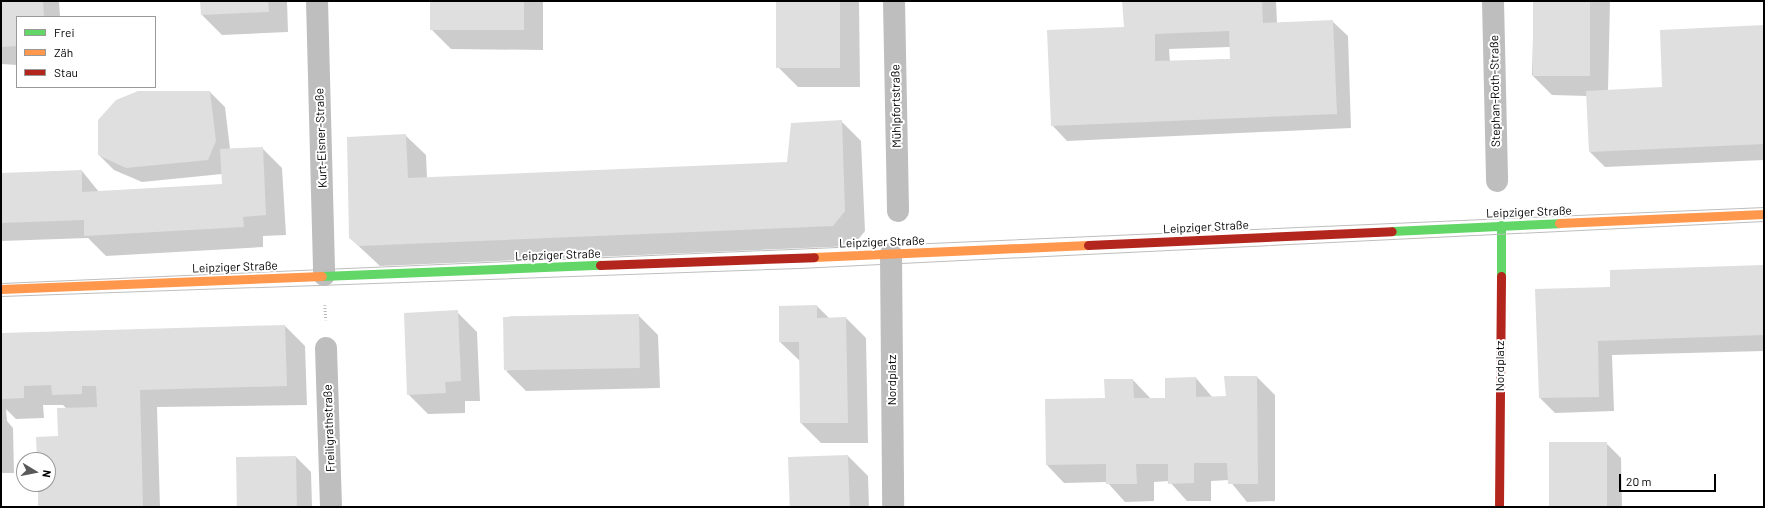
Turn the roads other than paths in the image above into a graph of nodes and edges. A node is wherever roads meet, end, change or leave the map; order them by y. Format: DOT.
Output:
graph roads {
  1 [pos="317,1"];
  2 [pos="894,1"];
  3 [pos="1493,1"];
  4 [pos="1497,181"];
  5 [pos="898,210"];
  6 [pos="1764,214"];
  7 [pos="1501,225"];
  8 [pos="891,254"];
  9 [pos="324,275"];
  10 [pos="1,289"];
  11 [pos="326,348"];
  12 [pos="331,507"];
  13 [pos="893,507"];
  14 [pos="1499,507"];
  1 -- 9 [label="street, Kurt-Eisner-Straße"];
  2 -- 5 [label="street, Mühlpfortstraße"];
  3 -- 4 [label="street, Stephan-Roth-Straße"];
  6 -- 7 [label="street, Leipziger Straße"];
  7 -- 8 [label="street, Leipziger Straße"];
  7 -- 14 [label="street, Nordplatz"];
  8 -- 9 [label="street, Leipziger Straße"];
  8 -- 13 [label="street, Nordplatz"];
  9 -- 10 [label="street, Leipziger Straße"];
  11 -- 12 [label="street, Freiligrathstraße"];
}
